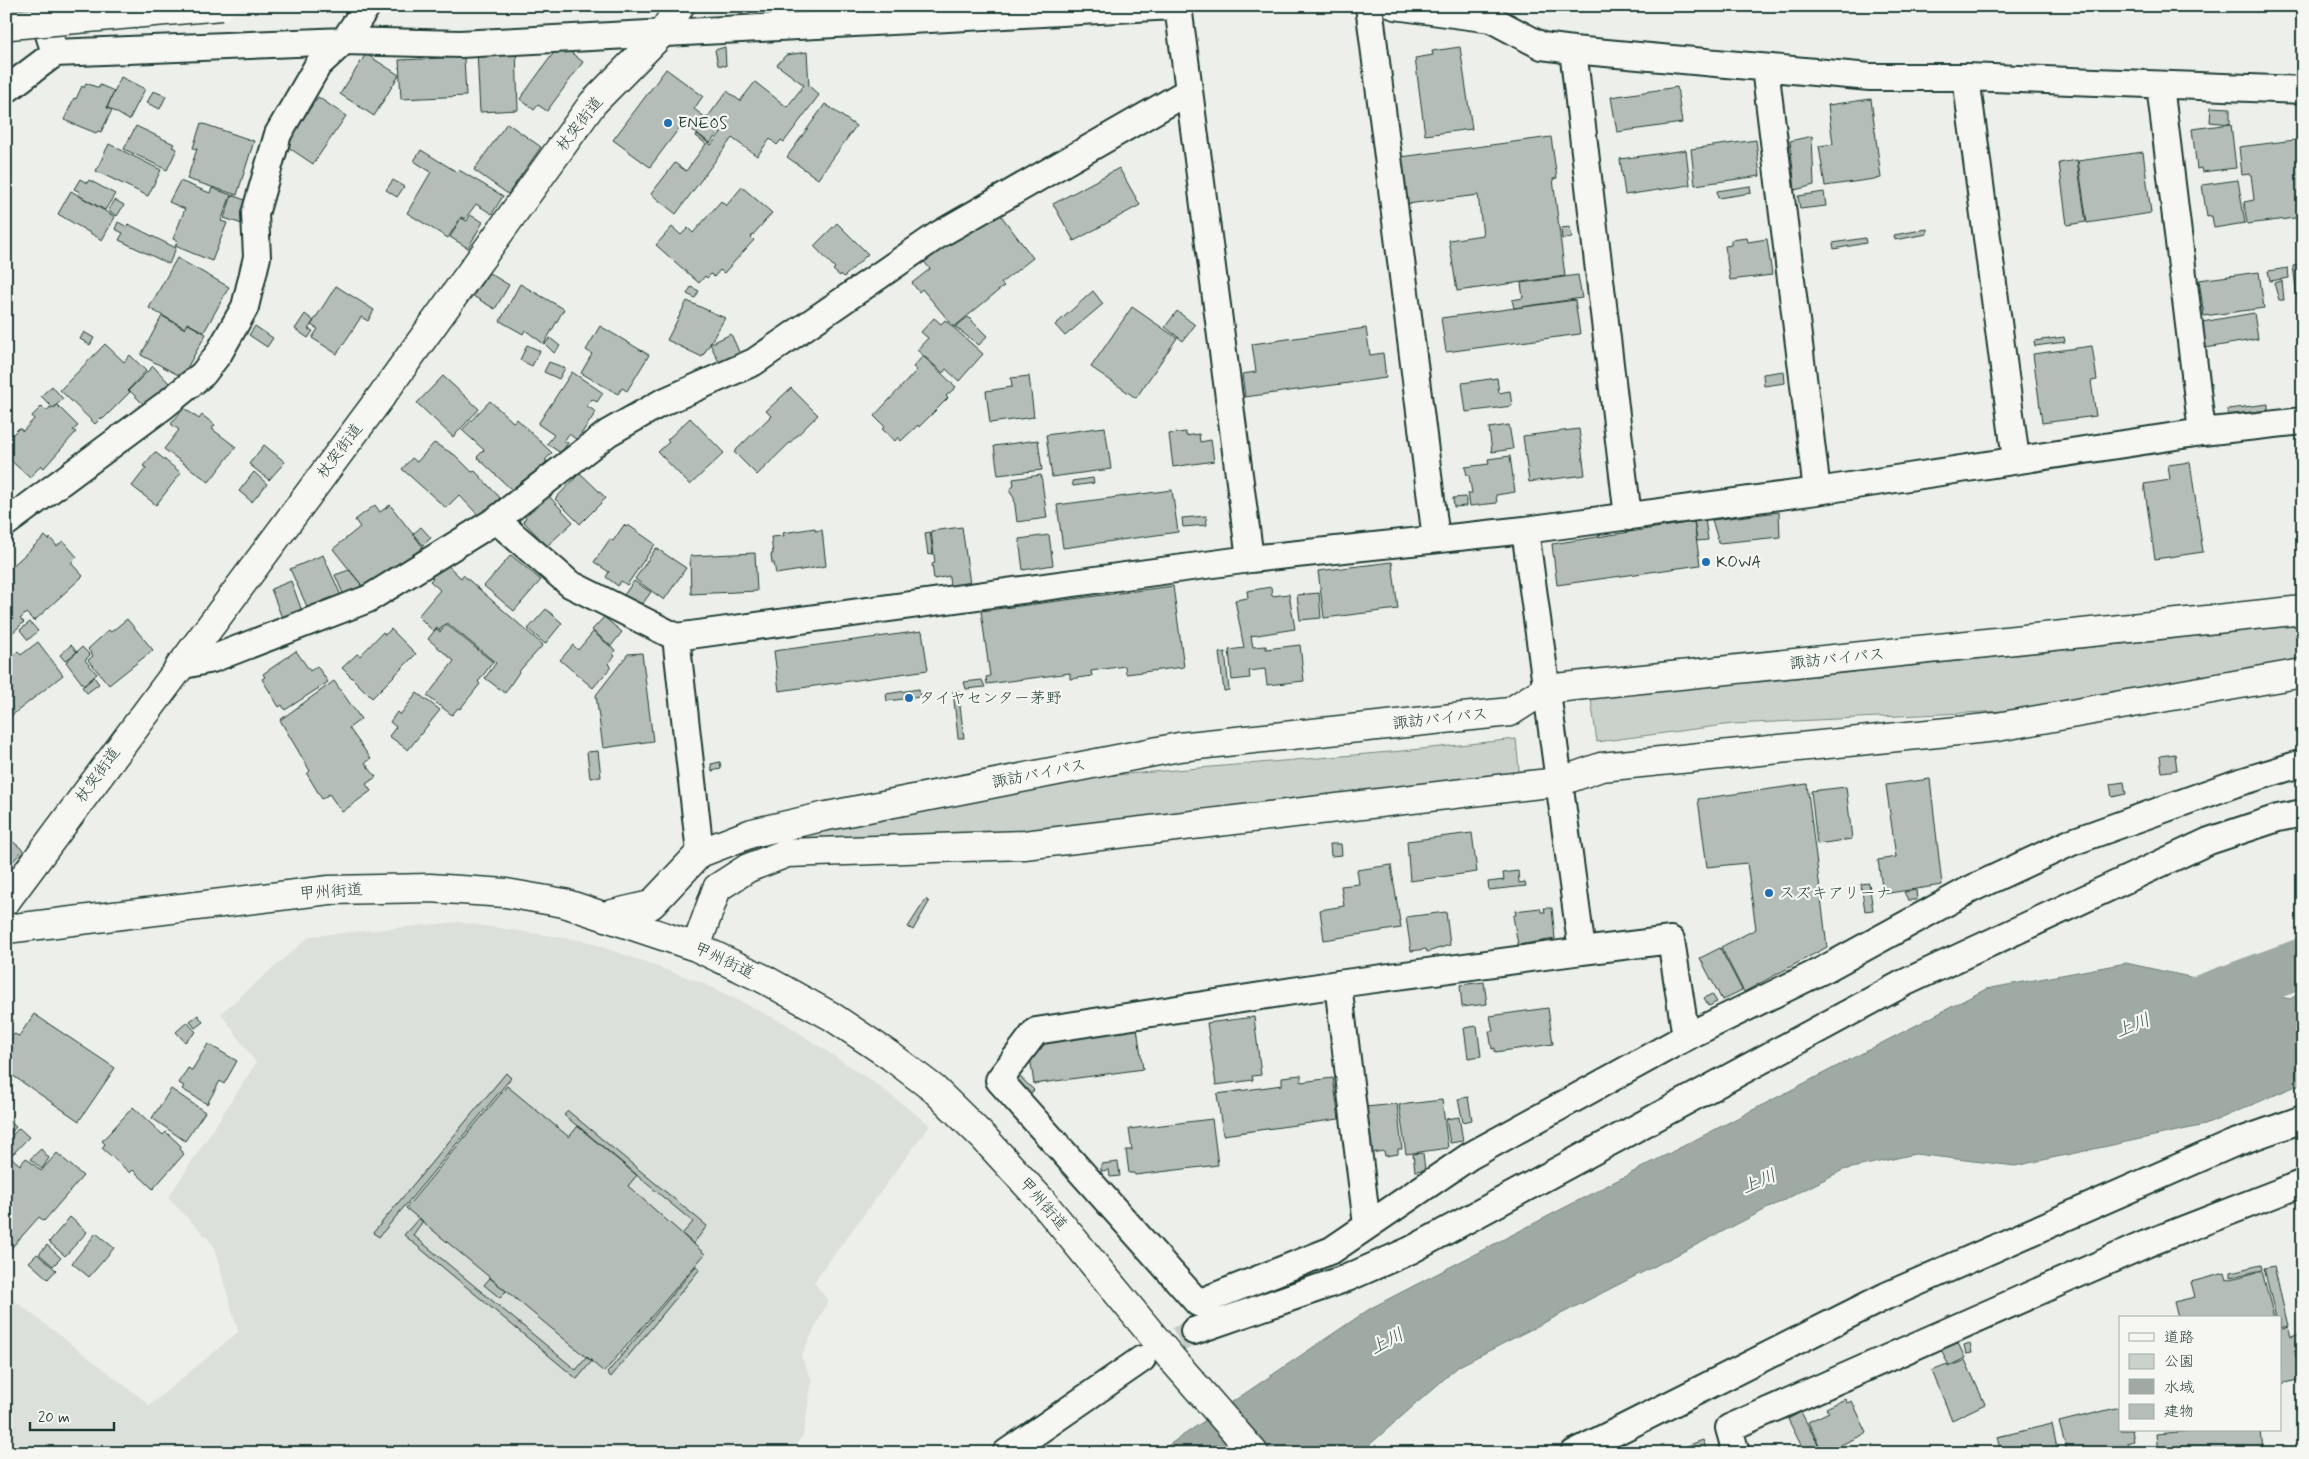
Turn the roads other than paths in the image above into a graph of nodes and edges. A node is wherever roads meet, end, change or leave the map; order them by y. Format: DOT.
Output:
graph roads {
  1 [pos="40,6"];
  2 [pos="221,6"];
  3 [pos="367,6"];
  4 [pos="680,6"];
  5 [pos="1174,6"];
  6 [pos="1178,6"];
  7 [pos="1369,6"];
  8 [pos="1395,6"];
  9 [pos="1492,12"];
  10 [pos="8,25"];
  11 [pos="663,32"];
  12 [pos="344,41"];
  13 [pos="1573,50"];
  14 [pos="56,53"];
  15 [pos="1766,68"];
  16 [pos="1966,77"];
  17 [pos="2160,85"];
  18 [pos="6,90"];
  19 [pos="2303,90"];
  20 [pos="1189,91"];
  21 [pos="2303,421"];
  22 [pos="2202,432"];
  23 [pos="2016,460"];
  24 [pos="1817,490"];
  25 [pos="1628,517"];
  26 [pos="496,520"];
  27 [pos="6,523"];
  28 [pos="1525,530"];
  29 [pos="1436,539"];
  30 [pos="1250,559"];
  31 [pos="2303,610"];
  32 [pos="676,636"];
  33 [pos="179,666"];
  34 [pos="2303,673"];
  35 [pos="1546,689"];
  36 [pos="2303,764"];
  37 [pos="1559,782"];
  38 [pos="2303,813"];
  39 [pos="700,853"];
  40 [pos="6,900"];
  41 [pos="604,916"];
  42 [pos="6,929"];
  43 [pos="696,947"];
  44 [pos="1582,951"];
  45 [pos="1338,984"];
  46 [pos="1686,1037"];
  47 [pos="2303,1119"];
  48 [pos="2303,1183"];
  49 [pos="1367,1225"];
  50 [pos="1194,1331"];
  51 [pos="1142,1359"];
  52 [pos="1006,1453"];
  53 [pos="1254,1453"];
  54 [pos="1574,1453"];
  55 [pos="1736,1453"];
  1 -- 14 [label="street"];
  2 -- 10 [label="main road, bridge"];
  3 -- 12 [label="street"];
  4 -- 11 [label="main road, 杖突街道"];
  5 -- 11 [label="street"];
  6 -- 20 [label="street"];
  7 -- 29 [label="street"];
  8 -- 9 [label="street"];
  9 -- 13 [label="street"];
  11 -- 12 [label="street"];
  11 -- 33 [label="main road, 杖突街道"];
  12 -- 14 [label="street"];
  12 -- 27 [label="street"];
  13 -- 15 [label="street"];
  13 -- 25 [label="street"];
  14 -- 18 [label="street"];
  15 -- 16 [label="street"];
  15 -- 24 [label="street"];
  16 -- 17 [label="street"];
  16 -- 23 [label="street"];
  17 -- 19 [label="street"];
  17 -- 22 [label="street"];
  20 -- 26 [label="street"];
  20 -- 30 [label="street"];
  21 -- 22 [label="street"];
  22 -- 23 [label="street"];
  23 -- 24 [label="street"];
  24 -- 25 [label="street"];
  25 -- 28 [label="street"];
  26 -- 32 [label="street"];
  26 -- 33 [label="street"];
  28 -- 29 [label="street"];
  28 -- 35 [label="street"];
  29 -- 30 [label="street"];
  30 -- 32 [label="street"];
  31 -- 35 [label="main road, 諏訪バイパス"];
  32 -- 39 [label="street"];
  33 -- 40 [label="main road, 杖突街道"];
  34 -- 37 [label="main road"];
  35 -- 37 [label="street"];
  35 -- 39 [label="main road, 諏訪バイパス"];
  36 -- 46 [label="street"];
  37 -- 43 [label="main road"];
  37 -- 44 [label="street"];
  38 -- 50 [label="street"];
  39 -- 41 [label="main road, 諏訪バイパス"];
  41 -- 42 [label="main road, 甲州街道"];
  41 -- 43 [label="main road, 甲州街道"];
  43 -- 53 [label="main road, 甲州街道"];
  44 -- 45 [label="street"];
  44 -- 46 [label="street"];
  45 -- 49 [label="street"];
  45 -- 49 [label="street"];
  46 -- 49 [label="street"];
  47 -- 54 [label="street"];
  48 -- 55 [label="street"];
  51 -- 52 [label="street"];
}
